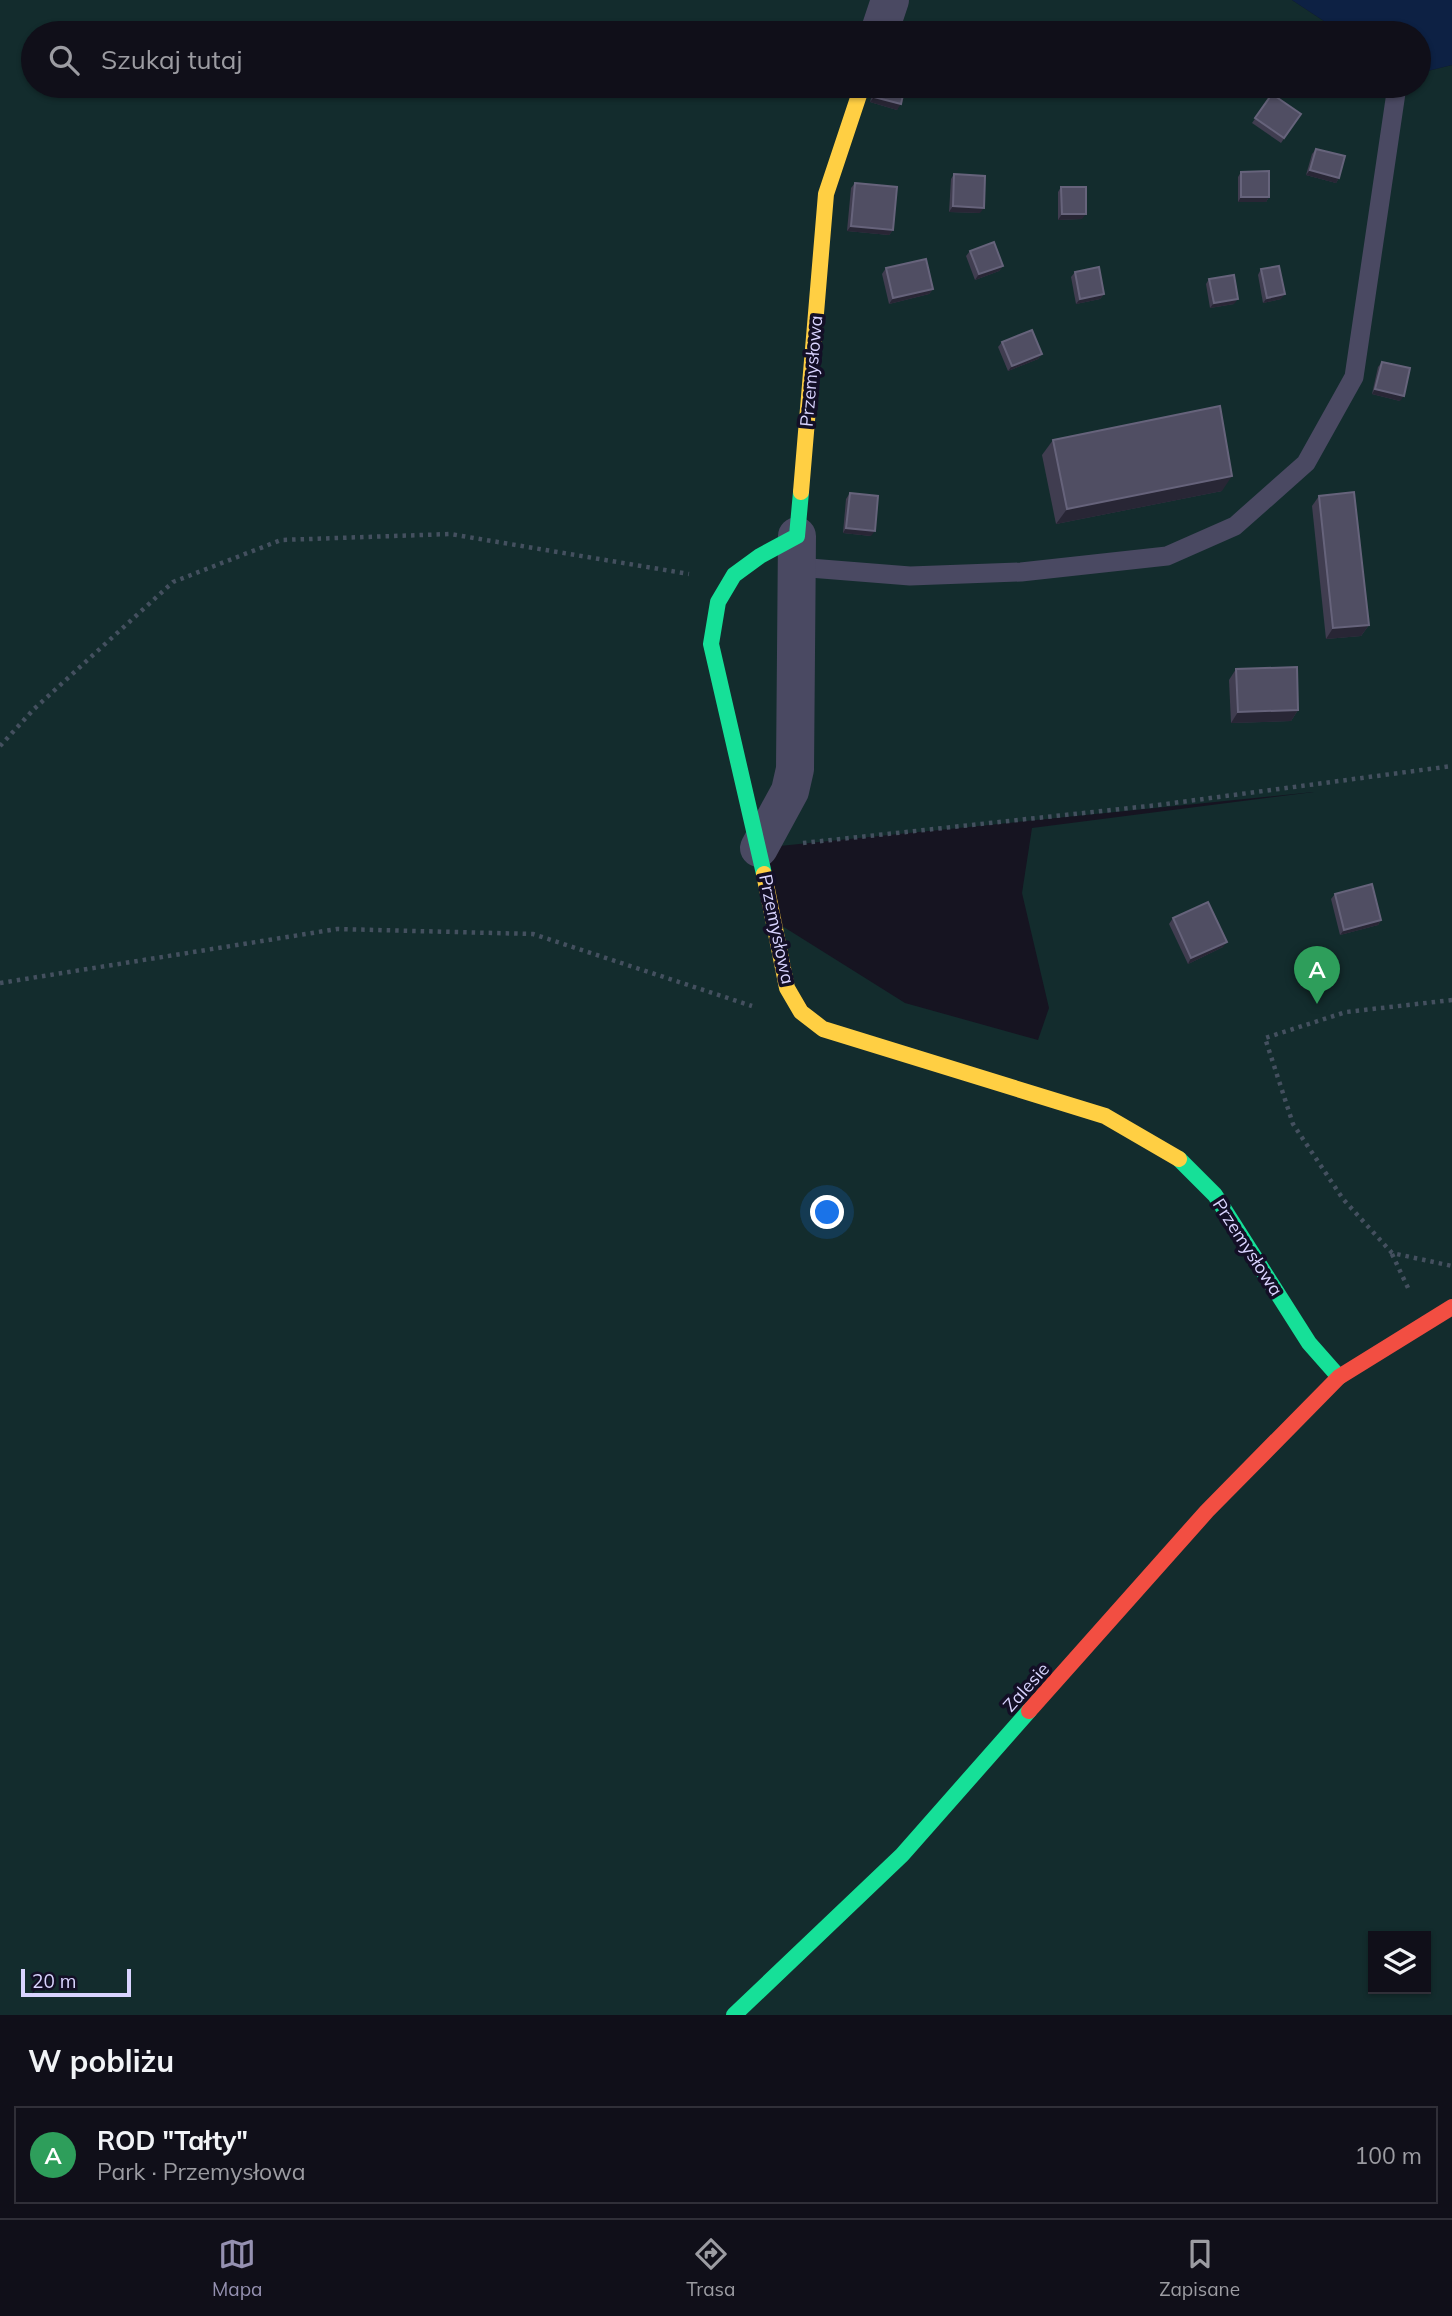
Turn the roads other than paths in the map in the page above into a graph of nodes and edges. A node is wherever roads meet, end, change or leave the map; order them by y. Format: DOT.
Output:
graph roads {
  1 [pos="890,0"];
  2 [pos="883,21"];
  3 [pos="858,98"];
  4 [pos="1395,98"];
  5 [pos="797,552"];
  6 [pos="759,848"];
  7 [pos="1452,1307"];
  8 [pos="1339,1377"];
  9 [pos="734,2015"];
  1 -- 2 [label="street"];
  3 -- 5 [label="street, Przemysłowa"];
  4 -- 5 [label="lane"];
  5 -- 6 [label="street"];
  5 -- 6 [label="street, Przemysłowa"];
  6 -- 8 [label="street, Przemysłowa"];
  7 -- 8 [label="street"];
  8 -- 9 [label="street, Zalesie"];
}
